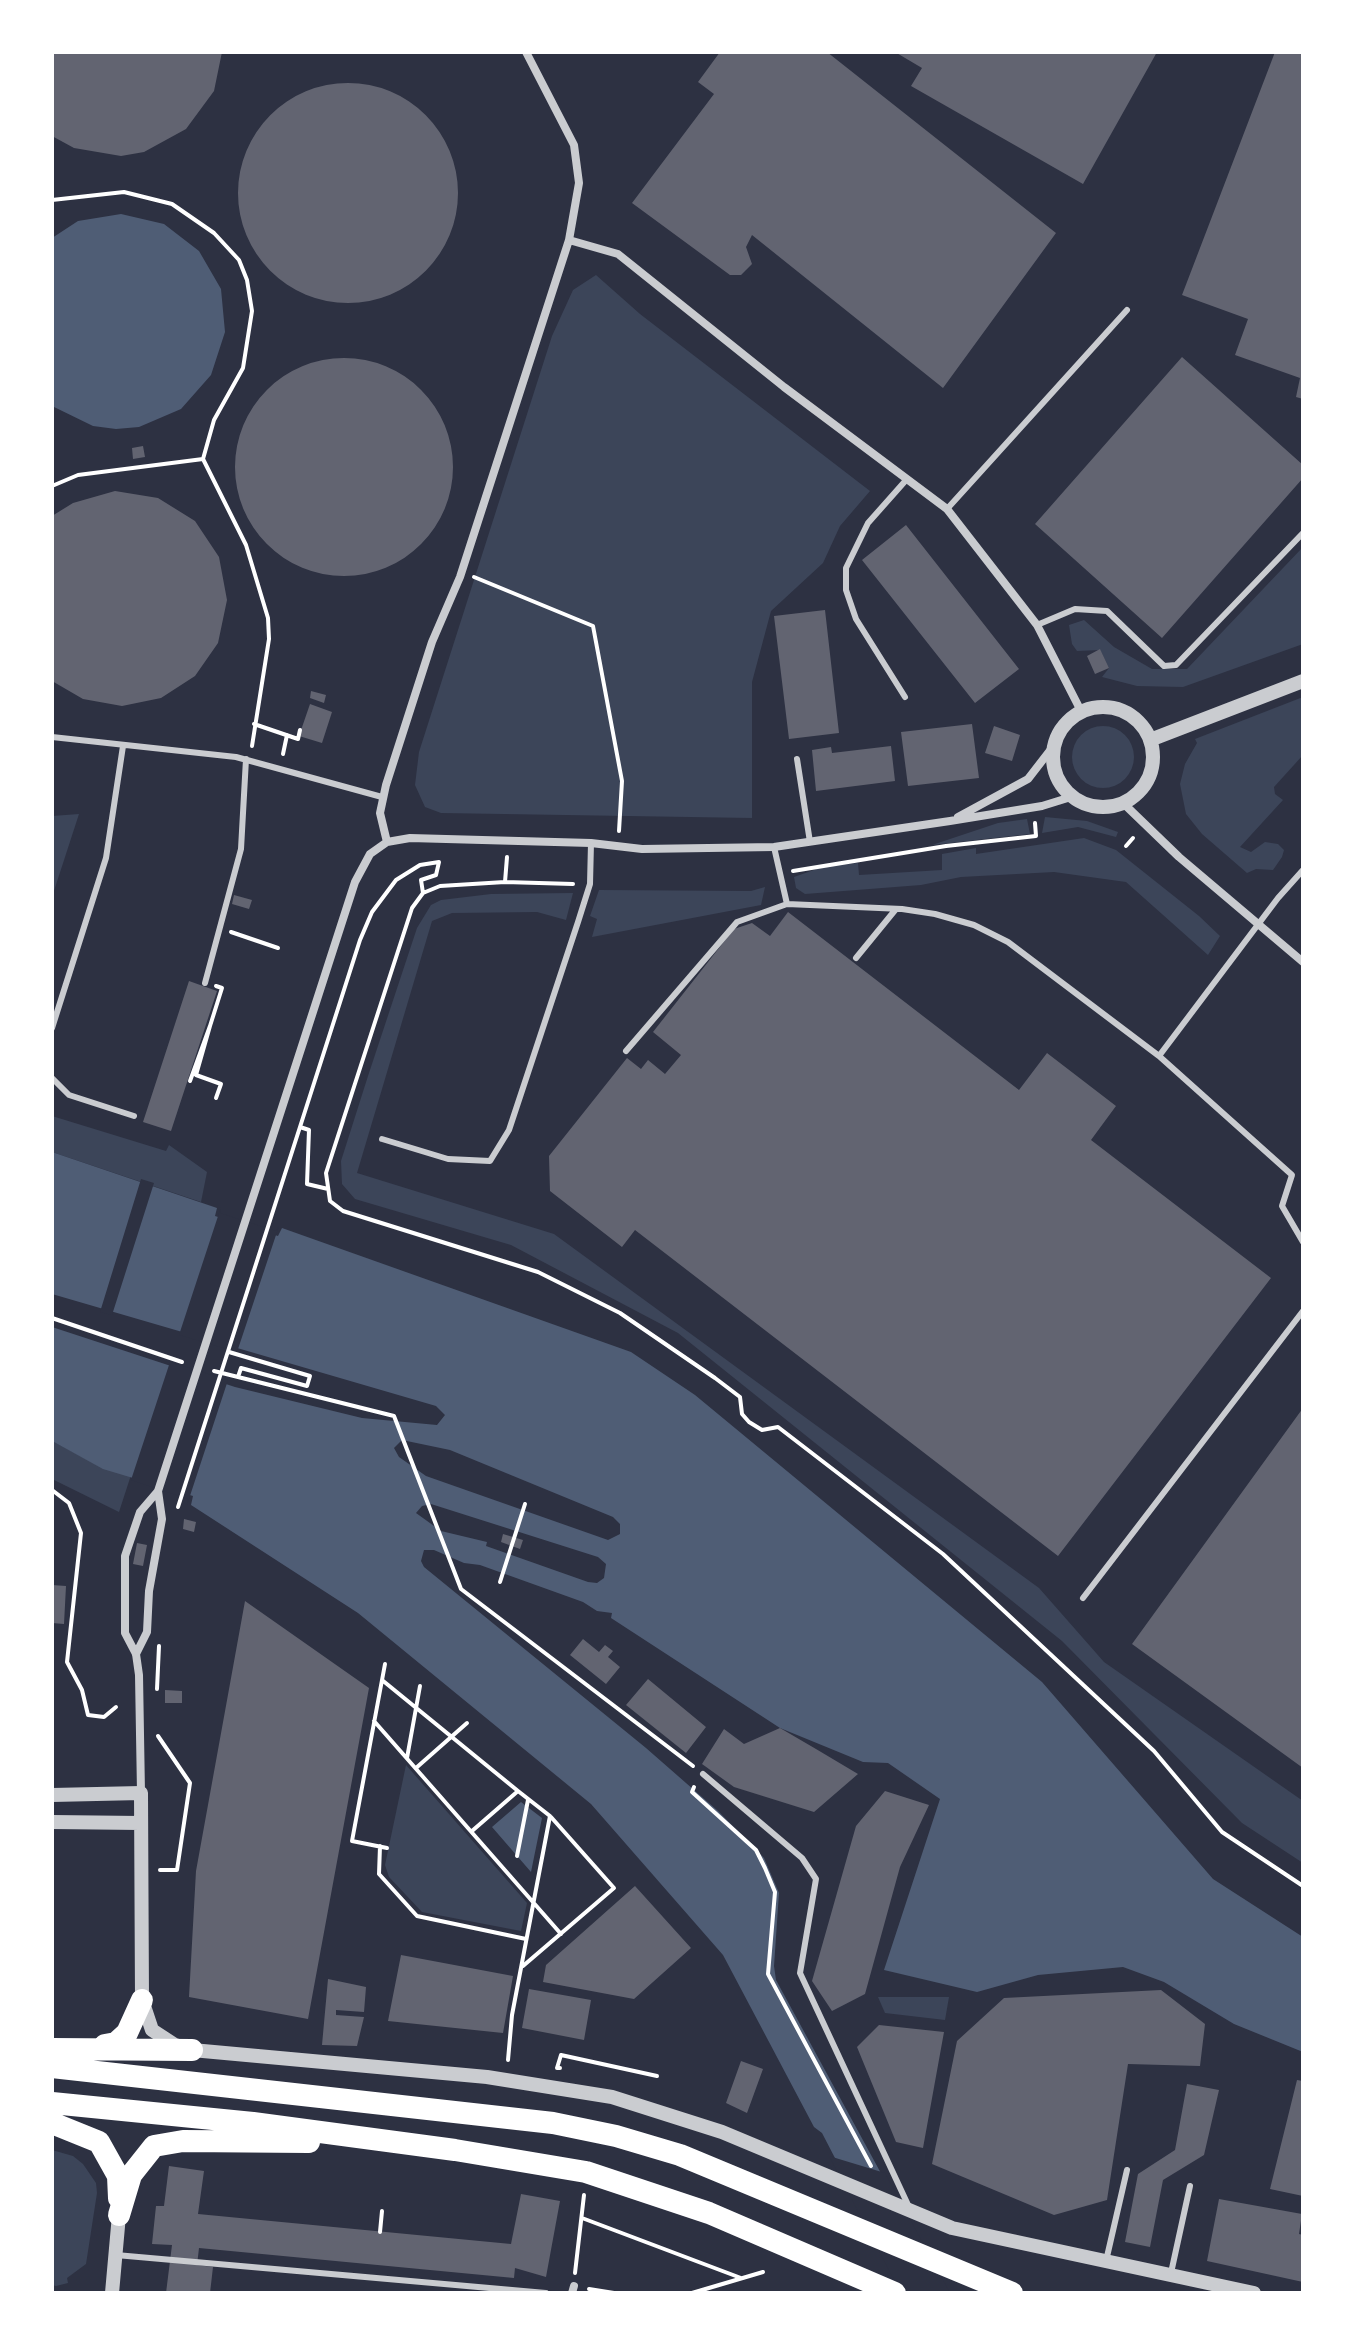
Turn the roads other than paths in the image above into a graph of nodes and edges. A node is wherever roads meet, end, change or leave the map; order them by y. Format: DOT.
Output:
graph roads {
  1 [pos="526,52"];
  2 [pos="569,240"];
  3 [pos="1127,310"];
  4 [pos="907,479"];
  5 [pos="947,509"];
  6 [pos="1303,533"];
  7 [pos="1037,625"];
  8 [pos="1303,681"];
  9 [pos="905,697"];
  10 [pos="1081,711"];
  11 [pos="52,737"];
  12 [pos="1150,740"];
  13 [pos="123,746"];
  14 [pos="1052,748"];
  15 [pos="797,759"];
  16 [pos="248,760"];
  17 [pos="382,797"];
  18 [pos="1071,797"];
  19 [pos="1123,803"];
  20 [pos="950,821"];
  21 [pos="387,842"];
  22 [pos="810,842"];
  23 [pos="591,843"];
  24 [pos="774,847"];
  25 [pos="1303,870"];
  26 [pos="787,904"];
  27 [pos="896,909"];
  28 [pos="1259,927"];
  29 [pos="856,958"];
  30 [pos="1303,962"];
  31 [pos="205,983"];
  32 [pos="52,1028"];
  33 [pos="626,1051"];
  34 [pos="1159,1056"];
  35 [pos="52,1078"];
  36 [pos="134,1116"];
  37 [pos="382,1139"];
  38 [pos="1303,1242"];
  39 [pos="1303,1311"];
  40 [pos="158,1491"];
  41 [pos="1083,1598"];
  42 [pos="136,1654"];
  43 [pos="703,1774"];
  44 [pos="141,1793"];
  45 [pos="52,1795"];
  46 [pos="52,1822"];
  47 [pos="140,1823"];
  48 [pos="142,2000"];
  49 [pos="92,2047"];
  50 [pos="52,2049"];
  51 [pos="192,2050"];
  52 [pos="52,2067"];
  53 [pos="52,2103"];
  54 [pos="52,2123"];
  55 [pos="385,2142"];
  56 [pos="1127,2170"];
  57 [pos="1190,2186"];
  58 [pos="909,2213"];
  59 [pos="119,2215"];
  60 [pos="116,2255"];
  61 [pos="1106,2261"];
  62 [pos="1170,2275"];
  63 [pos="497,2290"];
  64 [pos="112,2293"];
  65 [pos="546,2293"];
  66 [pos="895,2293"];
  67 [pos="1012,2293"];
  68 [pos="1254,2293"];
  1 -- 2 [label="street"];
  2 -- 4 [label="street"];
  2 -- 17 [label="street"];
  3 -- 5 [label="lane"];
  4 -- 5 [label="street"];
  4 -- 9 [label="lane"];
  5 -- 7 [label="street"];
  6 -- 7 [label="lane"];
  7 -- 10 [label="street"];
  8 -- 12 [label="street"];
  10 -- 12 [label="street"];
  10 -- 14 [label="street"];
  11 -- 13 [label="lane"];
  12 -- 19 [label="street"];
  13 -- 16 [label="lane"];
  13 -- 32 [label="lane"];
  14 -- 18 [label="street"];
  14 -- 20 [label="street"];
  15 -- 22 [label="lane"];
  16 -- 17 [label="lane"];
  16 -- 31 [label="lane"];
  17 -- 21 [label="street"];
  18 -- 19 [label="street"];
  18 -- 20 [label="street"];
  19 -- 28 [label="street"];
  20 -- 22 [label="street"];
  21 -- 23 [label="street"];
  21 -- 40 [label="street"];
  22 -- 24 [label="street"];
  23 -- 24 [label="street"];
  23 -- 37 [label="lane"];
  24 -- 26 [label="lane"];
  25 -- 28 [label="lane"];
  26 -- 27 [label="lane"];
  26 -- 33 [label="lane"];
  27 -- 29 [label="lane"];
  27 -- 34 [label="lane"];
  28 -- 30 [label="street"];
  28 -- 34 [label="lane"];
  34 -- 38 [label="lane"];
  35 -- 36 [label="lane"];
  39 -- 41 [label="lane"];
  40 -- 42 [label="street"];
  40 -- 42 [label="street"];
  42 -- 44 [label="street"];
  43 -- 58 [label="lane"];
  44 -- 45 [label="street"];
  44 -- 47 [label="street"];
  46 -- 47 [label="street"];
  47 -- 48 [label="street"];
  48 -- 49 [label="highway"];
  48 -- 51 [label="street"];
  49 -- 50 [label="highway"];
  49 -- 51 [label="highway"];
  51 -- 58 [label="street"];
  52 -- 67 [label="highway"];
  53 -- 55 [label="highway"];
  54 -- 59 [label="highway"];
  55 -- 59 [label="highway"];
  55 -- 66 [label="highway"];
  56 -- 61 [label="lane"];
  57 -- 62 [label="lane"];
  58 -- 61 [label="street"];
  59 -- 60 [label="street"];
  60 -- 63 [label="lane"];
  60 -- 64 [label="street"];
  61 -- 62 [label="street"];
  62 -- 68 [label="street"];
  63 -- 65 [label="lane"];
}
